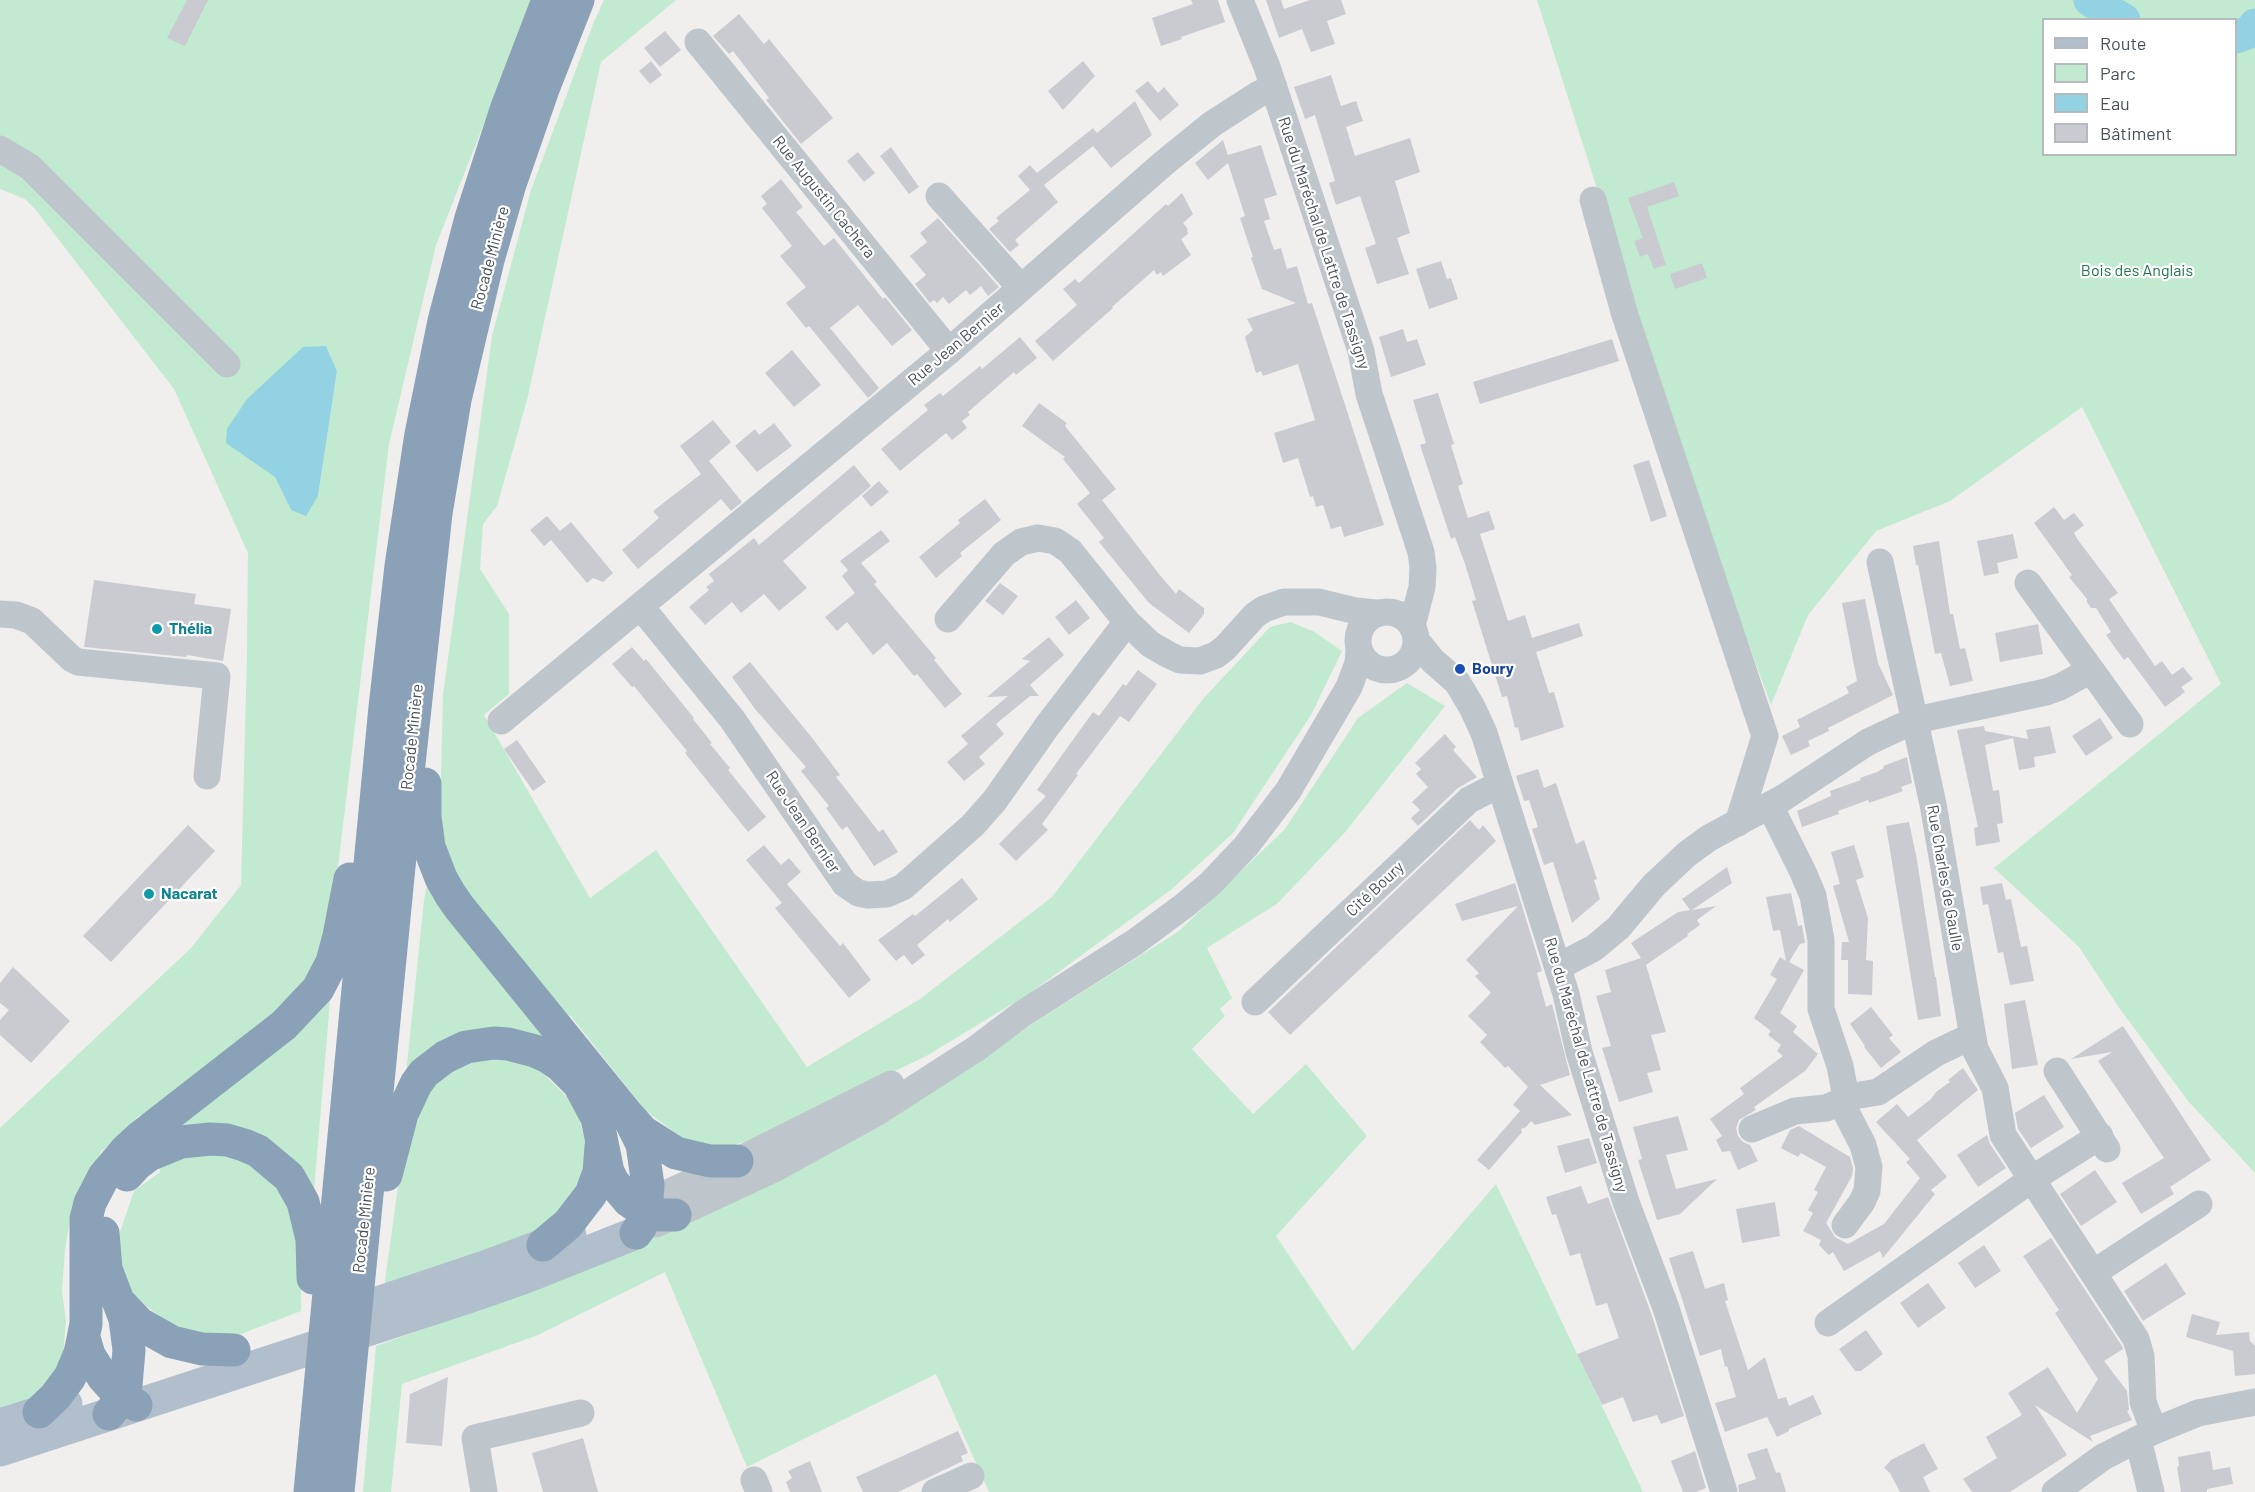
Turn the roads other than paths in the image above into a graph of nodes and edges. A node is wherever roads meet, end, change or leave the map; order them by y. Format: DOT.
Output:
graph roads {
  1 [pos="548,0"];
  2 [pos="578,0"];
  3 [pos="1240,0"];
  4 [pos="698,42"];
  5 [pos="1274,87"];
  6 [pos="0,149"];
  7 [pos="939,196"];
  8 [pos="1593,200"];
  9 [pos="1021,288"];
  10 [pos="949,351"];
  11 [pos="227,364"];
  12 [pos="1411,524"];
  13 [pos="1881,562"];
  14 [pos="2028,583"];
  15 [pos="428,587"];
  16 [pos="1284,602"];
  17 [pos="642,607"];
  18 [pos="1379,612"];
  19 [pos="0,614"];
  20 [pos="948,619"];
  21 [pos="1127,622"];
  22 [pos="1414,633"];
  23 [pos="1358,648"];
  24 [pos="1394,669"];
  25 [pos="2091,670"];
  26 [pos="1472,706"];
  27 [pos="385,707"];
  28 [pos="501,721"];
  29 [pos="1915,721"];
  30 [pos="2130,724"];
  31 [pos="1308,759"];
  32 [pos="207,776"];
  33 [pos="1500,784"];
  34 [pos="1770,806"];
  35 [pos="1738,823"];
  36 [pos="1558,967"];
  37 [pos="1255,1002"];
  38 [pos="1022,1014"];
  39 [pos="1976,1049"];
  40 [pos="2057,1071"];
  41 [pos="1844,1100"];
  42 [pos="626,1113"];
  43 [pos="1752,1129"];
  44 [pos="601,1140"];
  45 [pos="737,1161"];
  46 [pos="2032,1179"];
  47 [pos="2199,1204"];
  48 [pos="648,1214"];
  49 [pos="1845,1225"];
  50 [pos="543,1245"];
  51 [pos="2093,1273"];
  52 [pos="357,1297"];
  53 [pos="413,1303"];
  54 [pos="121,1304"];
  55 [pos="1828,1323"];
  56 [pos="84,1338"];
  57 [pos="247,1353"];
  58 [pos="121,1398"];
  59 [pos="2255,1402"];
  60 [pos="39,1412"];
  61 [pos="581,1413"];
  62 [pos="0,1425"];
  63 [pos="315,1432"];
  64 [pos="2146,1435"];
  65 [pos="0,1450"];
  66 [pos="970,1476"];
  67 [pos="310,1492"];
  68 [pos="338,1492"];
  69 [pos="484,1492"];
  70 [pos="934,1492"];
  71 [pos="1724,1492"];
  72 [pos="2055,1492"];
  73 [pos="2151,1492"];
  1 -- 27 [label="highway, Rocade Minière"];
  2 -- 15 [label="highway, Rocade Minière"];
  3 -- 5 [label="street, Rue du Maréchal de Lattre de Tassigny"];
  4 -- 10 [label="street, Rue Augustin Cachera"];
  5 -- 9 [label="street, Rue Jean Bernier"];
  5 -- 12 [label="street, Rue du Maréchal de Lattre de Tassigny"];
  6 -- 11 [label="street"];
  7 -- 9 [label="street"];
  8 -- 35 [label="street"];
  9 -- 10 [label="street, Rue Jean Bernier"];
  10 -- 17 [label="street, Rue Jean Bernier"];
  12 -- 18 [label="street, Rue du Maréchal de Lattre de Tassigny"];
  12 -- 22 [label="street, Rue du Maréchal de Lattre de Tassigny"];
  13 -- 29 [label="street, Rue Charles de Gaulle"];
  14 -- 25 [label="street"];
  15 -- 42 [label="highway"];
  15 -- 52 [label="highway, Rocade Minière"];
  16 -- 18 [label="street"];
  16 -- 21 [label="street"];
  16 -- 23 [label="street"];
  17 -- 21 [label="street, Rue Jean Bernier"];
  17 -- 28 [label="street, Rue Jean Bernier"];
  18 -- 22 [label="street"];
  18 -- 23 [label="street"];
  19 -- 32 [label="street"];
  20 -- 21 [label="street"];
  22 -- 24 [label="street"];
  22 -- 26 [label="street, Rue du Maréchal de Lattre de Tassigny"];
  23 -- 24 [label="street"];
  23 -- 31 [label="street"];
  24 -- 26 [label="street, Rue du Maréchal de Lattre de Tassigny"];
  24 -- 31 [label="street"];
  25 -- 29 [label="street"];
  25 -- 30 [label="street"];
  26 -- 33 [label="street, Rue du Maréchal de Lattre de Tassigny"];
  27 -- 56 [label="highway"];
  27 -- 63 [label="highway, Rocade Minière"];
  29 -- 34 [label="street"];
  29 -- 39 [label="street, Rue Charles de Gaulle"];
  31 -- 38 [label="street"];
  33 -- 36 [label="street, Rue du Maréchal de Lattre de Tassigny"];
  33 -- 37 [label="street, Cité Boury"];
  34 -- 35 [label="street"];
  34 -- 41 [label="street"];
  35 -- 36 [label="street"];
  36 -- 71 [label="street, Rue du Maréchal de Lattre de Tassigny"];
  38 -- 45 [label="street"];
  38 -- 48 [label="street"];
  39 -- 41 [label="street"];
  39 -- 46 [label="street, Rue Charles de Gaulle"];
  40 -- 46 [label="street"];
  41 -- 43 [label="street"];
  41 -- 49 [label="street"];
  42 -- 45 [label="highway"];
  42 -- 48 [label="highway"];
  44 -- 48 [label="highway"];
  44 -- 50 [label="highway"];
  44 -- 52 [label="highway"];
  45 -- 48 [label="street"];
  46 -- 51 [label="street, Rue Charles de Gaulle"];
  46 -- 55 [label="street"];
  47 -- 51 [label="street"];
  48 -- 50 [label="main road"];
  48 -- 53 [label="main road"];
  50 -- 53 [label="main road"];
  51 -- 64 [label="street, Rue Charles de Gaulle"];
  52 -- 68 [label="highway, Rocade Minière"];
  53 -- 57 [label="main road"];
  54 -- 57 [label="highway"];
  54 -- 58 [label="highway"];
  54 -- 63 [label="highway"];
  56 -- 58 [label="highway"];
  56 -- 60 [label="highway"];
  57 -- 58 [label="main road"];
  58 -- 60 [label="main road"];
  58 -- 65 [label="main road"];
  59 -- 64 [label="street"];
  60 -- 62 [label="main road"];
  61 -- 69 [label="street"];
  63 -- 67 [label="highway, Rocade Minière"];
  64 -- 72 [label="street"];
  64 -- 73 [label="street, Rue Charles de Gaulle"];
  66 -- 70 [label="street"];
}
